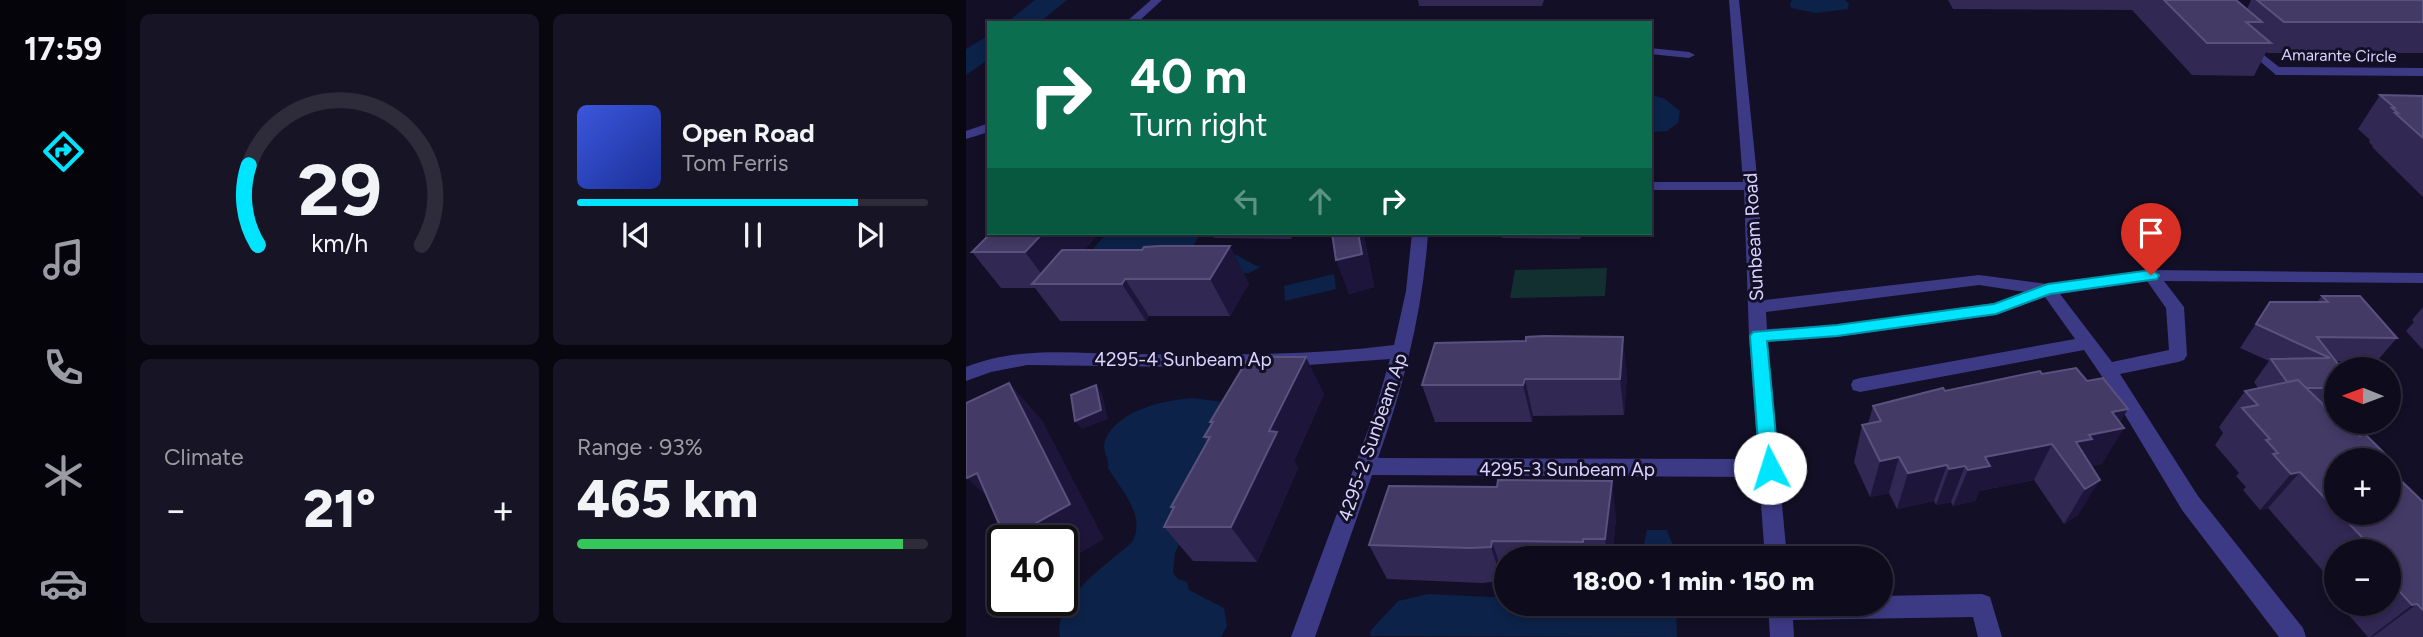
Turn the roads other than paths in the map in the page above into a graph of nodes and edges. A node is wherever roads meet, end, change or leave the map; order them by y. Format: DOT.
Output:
graph roads {
  1 [pos="1157,0"];
  2 [pos="1734,0"];
  3 [pos="1132,21"];
  4 [pos="2237,36"];
  5 [pos="1652,51"];
  6 [pos="1689,55"];
  7 [pos="2423,72"];
  8 [pos="987,128"];
  9 [pos="966,135"];
  10 [pos="1652,186"];
  11 [pos="1751,186"];
  12 [pos="1420,235"];
  13 [pos="2151,275"];
  14 [pos="2423,278"];
  15 [pos="2048,289"];
  16 [pos="1757,307"];
  17 [pos="1759,336"];
  18 [pos="2089,343"];
  19 [pos="1402,351"];
  20 [pos="2108,370"];
  21 [pos="966,374"];
  22 [pos="1860,385"];
  23 [pos="1364,466"];
  24 [pos="1770,468"];
  25 [pos="1775,546"];
  26 [pos="1893,606"];
  27 [pos="1781,616"];
  28 [pos="1303,637"];
  29 [pos="1782,637"];
  30 [pos="1990,637"];
  31 [pos="2294,637"];
  1 -- 3 [label="street"];
  2 -- 11 [label="street, Sunbeam Road"];
  4 -- 7 [label="street, Amarante Circle"];
  5 -- 6 [label="street"];
  8 -- 9 [label="street"];
  10 -- 11 [label="street"];
  11 -- 16 [label="street, Sunbeam Road"];
  12 -- 19 [label="street, 4295-2 Sunbeam Ap"];
  13 -- 14 [label="street"];
  13 -- 15 [label="street"];
  13 -- 20 [label="street"];
  15 -- 16 [label="street"];
  15 -- 17 [label="street"];
  15 -- 18 [label="street"];
  16 -- 17 [label="street, Sunbeam Road"];
  17 -- 24 [label="street, Sunbeam Road"];
  18 -- 20 [label="street"];
  18 -- 22 [label="street"];
  19 -- 21 [label="street, 4295-4 Sunbeam Ap"];
  19 -- 23 [label="street, 4295-2 Sunbeam Ap"];
  20 -- 31 [label="street"];
  23 -- 24 [label="street, 4295-3 Sunbeam Ap"];
  23 -- 28 [label="street, 4295-2 Sunbeam Ap"];
  24 -- 25 [label="street, Sunbeam Road"];
  26 -- 30 [label="street"];
  27 -- 29 [label="street"];
}
